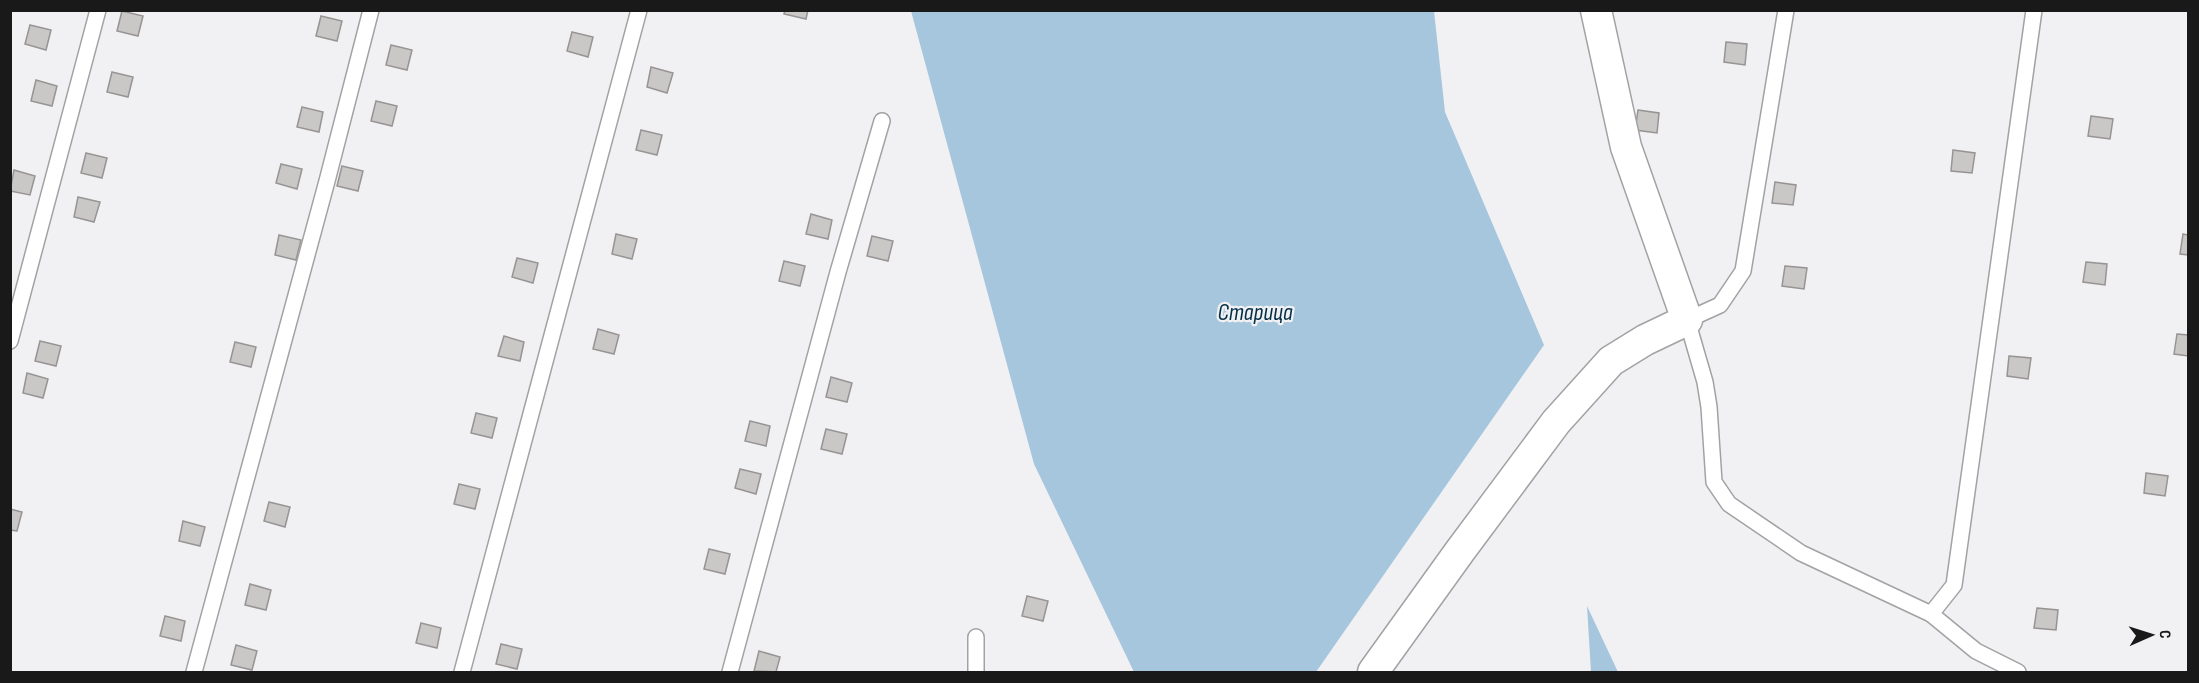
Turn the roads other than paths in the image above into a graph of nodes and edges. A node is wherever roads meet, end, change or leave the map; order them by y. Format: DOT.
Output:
graph roads {
  1 [pos="98,10"];
  2 [pos="371,10"];
  3 [pos="639,10"];
  4 [pos="1596,10"];
  5 [pos="1786,10"];
  6 [pos="2034,10"];
  7 [pos="882,121"];
  8 [pos="1687,320"];
  9 [pos="10,341"];
  10 [pos="1931,614"];
  11 [pos="976,637"];
  12 [pos="194,672"];
  13 [pos="462,672"];
  14 [pos="730,672"];
  15 [pos="976,672"];
  16 [pos="1373,672"];
  17 [pos="2018,672"];
  1 -- 9 [label="lane"];
  2 -- 12 [label="lane"];
  3 -- 13 [label="lane"];
  4 -- 8 [label="street"];
  5 -- 8 [label="lane"];
  6 -- 10 [label="lane"];
  7 -- 14 [label="lane"];
  8 -- 10 [label="lane"];
  8 -- 16 [label="street"];
  10 -- 17 [label="lane"];
  11 -- 15 [label="lane"];
}
